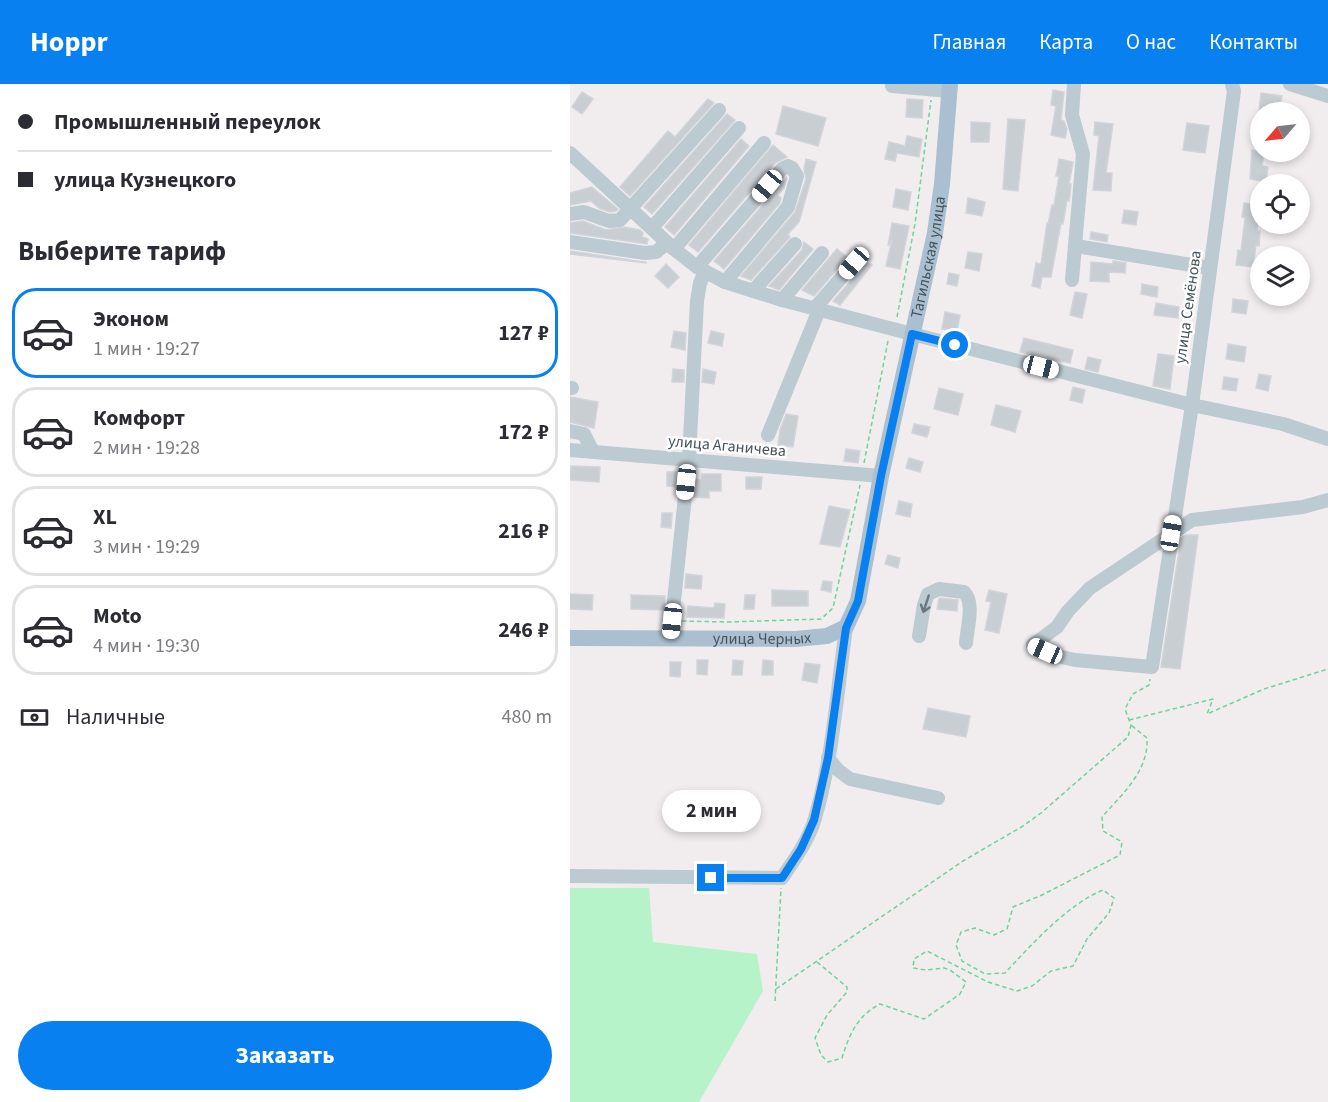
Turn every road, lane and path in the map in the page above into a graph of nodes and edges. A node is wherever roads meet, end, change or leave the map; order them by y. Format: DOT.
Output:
graph roads {
  1 [pos="1074,84"];
  2 [pos="1232,84"];
  3 [pos="1290,84"];
  4 [pos="892,86"];
  5 [pos="950,88"];
  6 [pos="932,89"];
  7 [pos="1328,96"];
  8 [pos="719,110"];
  9 [pos="739,128"];
  10 [pos="764,143"];
  11 [pos="570,153"];
  12 [pos="631,209"];
  13 [pos="570,214"];
  14 [pos="652,228"];
  15 [pos="570,242"];
  16 [pos="795,244"];
  17 [pos="671,246"];
  18 [pos="1076,246"];
  19 [pos="822,254"];
  20 [pos="854,263"];
  21 [pos="1210,268"];
  22 [pos="701,270"];
  23 [pos="1072,280"];
  24 [pos="725,282"];
  25 [pos="753,291"];
  26 [pos="783,300"];
  27 [pos="817,309"];
  28 [pos="893,329"];
  29 [pos="912,334"];
  30 [pos="1192,405"];
  31 [pos="570,431"];
  32 [pos="768,435"];
  33 [pos="1328,439"];
  34 [pos="570,450"];
  35 [pos="593,452"];
  36 [pos="688,459"];
  37 [pos="862,474"];
  38 [pos="881,476"];
  39 [pos="1328,500"];
  40 [pos="1171,533"];
  41 [pos="672,621"];
  42 [pos="846,628"];
  43 [pos="919,636"];
  44 [pos="570,639"];
  45 [pos="670,639"];
  46 [pos="966,643"];
  47 [pos="1152,667"];
  48 [pos="1328,669"];
  49 [pos="1129,720"];
  50 [pos="1131,725"];
  51 [pos="828,758"];
  52 [pos="938,798"];
  53 [pos="570,876"];
  54 [pos="782,878"];
  55 [pos="817,962"];
  56 [pos="776,989"];
  57 [pos="775,1001"];
  1 -- 18 [label="street"];
  2 -- 21 [label="street, улица Семёнова"];
  3 -- 7 [label="street"];
  4 -- 6 [label="street"];
  5 -- 6 [label="street"];
  5 -- 29 [label="main road, Тагильская улица"];
  6 -- 28 [label="path"];
  8 -- 12 [label="street"];
  9 -- 14 [label="street"];
  10 -- 17 [label="street"];
  11 -- 12 [label="street"];
  12 -- 13 [label="street"];
  12 -- 14 [label="street"];
  14 -- 17 [label="street"];
  15 -- 17 [label="street"];
  16 -- 25 [label="street"];
  17 -- 22 [label="street"];
  18 -- 21 [label="street"];
  18 -- 23 [label="street"];
  19 -- 26 [label="street"];
  20 -- 27 [label="street"];
  21 -- 30 [label="street, улица Семёнова"];
  22 -- 24 [label="street"];
  22 -- 24 [label="street"];
  22 -- 36 [label="street"];
  24 -- 25 [label="street"];
  25 -- 26 [label="street"];
  26 -- 27 [label="street"];
  27 -- 28 [label="street"];
  27 -- 32 [label="street"];
  28 -- 29 [label="street"];
  28 -- 37 [label="path"];
  29 -- 30 [label="street"];
  29 -- 38 [label="main road, Тагильская улица"];
  30 -- 33 [label="street"];
  30 -- 40 [label="street, улица Семёнова"];
  31 -- 35 [label="street"];
  34 -- 35 [label="street, улица Аганичева"];
  35 -- 36 [label="street, улица Аганичева"];
  36 -- 37 [label="street, улица Аганичева"];
  36 -- 41 [label="street"];
  37 -- 38 [label="street, улица Аганичева"];
  37 -- 41 [label="path"];
  38 -- 42 [label="main road, Тагильская улица"];
  39 -- 40 [label="street"];
  40 -- 47 [label="street, улица Семёнова"];
  40 -- 47 [label="street"];
  41 -- 45 [label="street"];
  42 -- 45 [label="main road, улица Черных"];
  42 -- 51 [label="street, Тагильская улица"];
  46 -- 43 [label="street, one-way"];
  44 -- 45 [label="main road, улица Черных"];
  47 -- 49 [label="path"];
  48 -- 49 [label="path"];
  49 -- 50 [label="path"];
  50 -- 55 [label="path"];
  50 -- 55 [label="path"];
  51 -- 52 [label="street"];
  51 -- 54 [label="street, Тагильская улица"];
  53 -- 54 [label="street"];
  54 -- 56 [label="path"];
  55 -- 56 [label="path"];
  56 -- 57 [label="path"];
}
